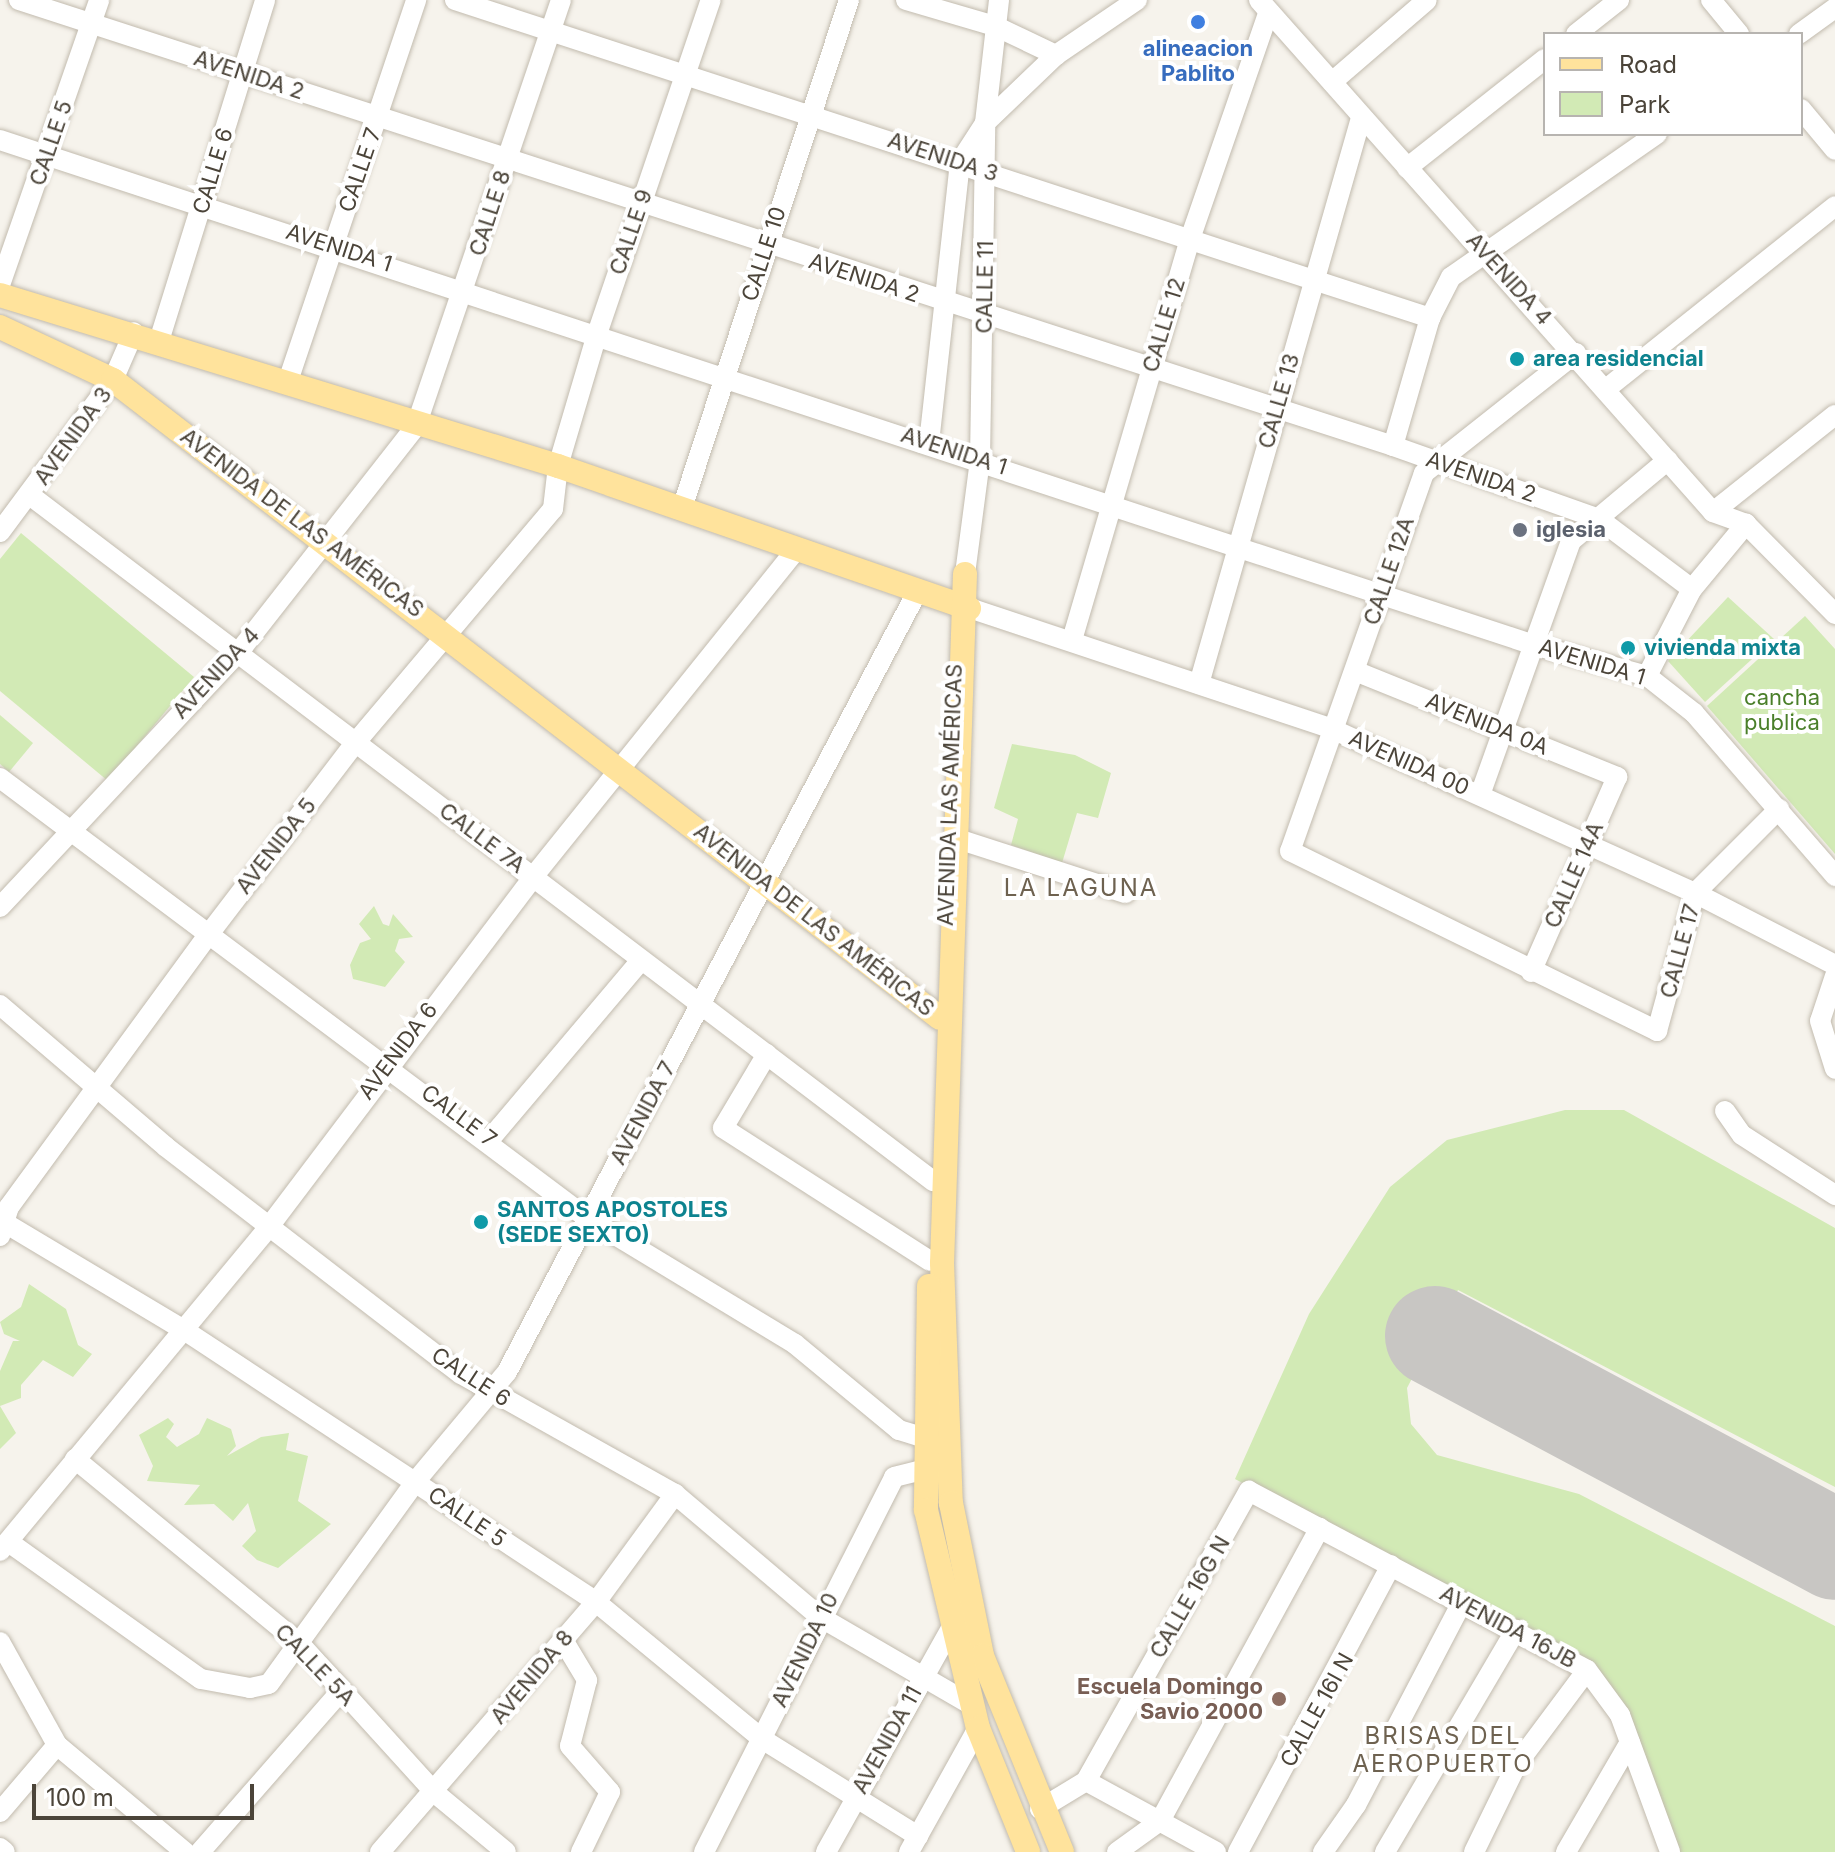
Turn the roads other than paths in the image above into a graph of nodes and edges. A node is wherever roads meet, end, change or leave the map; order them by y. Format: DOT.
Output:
graph roads {
  1 [pos="19,0"];
  2 [pos="99,0"];
  3 [pos="265,0"];
  4 [pos="416,0"];
  5 [pos="455,0"];
  6 [pos="561,0"];
  7 [pos="711,0"];
  8 [pos="849,0"];
  9 [pos="906,0"];
  10 [pos="999,0"];
  11 [pos="1137,0"];
  12 [pos="1427,0"];
  13 [pos="1619,0"];
  14 [pos="1711,0"];
  15 [pos="1264,7"];
  16 [pos="1835,8"];
  17 [pos="91,24"];
  18 [pos="995,26"];
  19 [pos="551,30"];
  20 [pos="1579,32"];
  21 [pos="1737,32"];
  22 [pos="1802,32"];
  23 [pos="1056,55"];
  24 [pos="1543,61"];
  25 [pos="686,72"];
  26 [pos="243,74"];
  27 [pos="1332,82"];
  28 [pos="1803,111"];
  29 [pos="810,113"];
  30 [pos="379,116"];
  31 [pos="1361,118"];
  32 [pos="985,123"];
  33 [pos="1654,136"];
  34 [pos="0,140"];
  35 [pos="1835,150"];
  36 [pos="47,153"];
  37 [pos="960,162"];
  38 [pos="506,163"];
  39 [pos="1407,168"];
  40 [pos="988,172"];
  41 [pos="204,202"];
  42 [pos="640,205"];
  43 [pos="1835,206"];
  44 [pos="1190,239"];
  45 [pos="767,246"];
  46 [pos="333,247"];
  47 [pos="1484,252"];
  48 [pos="1314,279"];
  49 [pos="0,285"];
  50 [pos="466,289"];
  51 [pos="0,295"];
  52 [pos="945,305"];
  53 [pos="985,318"];
  54 [pos="1430,318"];
  55 [pos="0,327"];
  56 [pos="134,332"];
  57 [pos="597,334"];
  58 [pos="159,341"];
  59 [pos="1576,353"];
  60 [pos="1151,370"];
  61 [pos="724,373"];
  62 [pos="113,380"];
  63 [pos="287,384"];
  64 [pos="1606,389"];
  65 [pos="1276,409"];
  66 [pos="1835,415"];
  67 [pos="416,426"];
  68 [pos="929,443"];
  69 [pos="1393,446"];
  70 [pos="980,460"];
  71 [pos="1668,460"];
  72 [pos="1439,463"];
  73 [pos="558,466"];
  74 [pos="31,496"];
  75 [pos="1109,503"];
  76 [pos="682,508"];
  77 [pos="1713,512"];
  78 [pos="1599,519"];
  79 [pos="1746,524"];
  80 [pos="0,532"];
  81 [pos="329,543"];
  82 [pos="1235,548"];
  83 [pos="796,550"];
  84 [pos="965,574"];
  85 [pos="1692,589"];
  86 [pos="916,594"];
  87 [pos="1382,594"];
  88 [pos="963,606"];
  89 [pos="1834,610"];
  90 [pos="452,635"];
  91 [pos="1072,640"];
  92 [pos="1534,645"];
  93 [pos="238,653"];
  94 [pos="1355,671"];
  95 [pos="1647,676"];
  96 [pos="1199,684"];
  97 [pos="1332,729"];
  98 [pos="1503,730"];
  99 [pos="356,742"];
  100 [pos="622,771"];
  101 [pos="1617,777"];
  102 [pos="0,778"];
  103 [pos="1480,795"];
  104 [pos="1779,809"];
  105 [pos="68,827"];
  106 [pos="958,839"];
  107 [pos="1586,847"];
  108 [pos="1835,876"];
  109 [pos="533,877"];
  110 [pos="767,883"];
  111 [pos="1125,893"];
  112 [pos="1695,893"];
  113 [pos="0,907"];
  114 [pos="209,934"];
  115 [pos="641,960"];
  116 [pos="1834,967"];
  117 [pos="1531,972"];
  118 [pos="0,1005"];
  119 [pos="701,1005"];
  120 [pos="940,1018"];
  121 [pos="767,1054"];
  122 [pos="1832,1058"];
  123 [pos="389,1063"];
  124 [pos="97,1082"];
  125 [pos="1725,1111"];
  126 [pos="490,1139"];
  127 [pos="933,1181"];
  128 [pos="1835,1195"];
  129 [pos="587,1218"];
  130 [pos="2,1227"];
  131 [pos="268,1228"];
  132 [pos="930,1261"];
  133 [pos="184,1330"];
  134 [pos="492,1392"];
  135 [pos="925,1438"];
  136 [pos="75,1459"];
  137 [pos="925,1469"];
  138 [pos="415,1482"];
  139 [pos="1249,1491"];
  140 [pos="675,1494"];
  141 [pos="1320,1528"];
  142 [pos="5,1547"];
  143 [pos="1391,1565"];
  144 [pos="596,1602"];
  145 [pos="1462,1602"];
  146 [pos="820,1617"];
  147 [pos="950,1630"];
  148 [pos="1516,1630"];
  149 [pos="563,1640"];
  150 [pos="0,1642"];
  151 [pos="300,1644"];
  152 [pos="1587,1670"];
  153 [pos="921,1679"];
  154 [pos="341,1691"];
  155 [pos="975,1716"];
  156 [pos="762,1739"];
  157 [pos="1630,1742"];
  158 [pos="57,1745"];
  159 [pos="1086,1781"];
  160 [pos="435,1793"];
  161 [pos="855,1797"];
  162 [pos="0,1812"];
  163 [pos="1043,1816"];
  164 [pos="1160,1821"];
  165 [pos="914,1844"];
  166 [pos="1024,1845"];
  167 [pos="0,1848"];
  168 [pos="1665,1849"];
  169 [pos="5,1852"];
  170 [pos="185,1852"];
  171 [pos="200,1852"];
  172 [pos="380,1852"];
  173 [pos="506,1852"];
  174 [pos="581,1852"];
  175 [pos="704,1852"];
  176 [pos="826,1852"];
  177 [pos="1062,1852"];
  178 [pos="1117,1852"];
  179 [pos="1216,1852"];
  180 [pos="1238,1852"];
  181 [pos="1323,1852"];
  182 [pos="1385,1852"];
  183 [pos="1474,1852"];
  184 [pos="1566,1852"];
  1 -- 17 [label="street, AVENIDA 2"];
  2 -- 17 [label="street, CALLE 5"];
  3 -- 26 [label="street, CALLE 6"];
  4 -- 30 [label="street, CALLE 7"];
  5 -- 19 [label="street, AVENIDA 3"];
  6 -- 19 [label="street, CALLE 8"];
  7 -- 25 [label="street, CALLE 9"];
  8 -- 29 [label="street, CALLE 10"];
  9 -- 18 [label="street"];
  10 -- 18 [label="street, CALLE 11"];
  11 -- 23 [label="street"];
  12 -- 27 [label="street"];
  13 -- 20 [label="street"];
  14 -- 21 [label="street"];
  15 -- 27 [label="street, AVENIDA 4"];
  15 -- 44 [label="street, CALLE 12"];
  16 -- 22 [label="street"];
  17 -- 26 [label="street, AVENIDA 2"];
  17 -- 36 [label="street, CALLE 5"];
  18 -- 23 [label="street"];
  18 -- 32 [label="street, CALLE 11"];
  19 -- 25 [label="street, AVENIDA 3"];
  19 -- 38 [label="street, CALLE 8"];
  23 -- 32 [label="street"];
  24 -- 39 [label="street"];
  25 -- 29 [label="street, AVENIDA 3"];
  25 -- 42 [label="street, CALLE 9"];
  26 -- 30 [label="street, AVENIDA 2"];
  26 -- 41 [label="street, CALLE 6"];
  27 -- 31 [label="street, AVENIDA 4"];
  28 -- 35 [label="street"];
  29 -- 37 [label="street, AVENIDA 3"];
  29 -- 45 [label="street, CALLE 10"];
  30 -- 38 [label="street, AVENIDA 2"];
  30 -- 46 [label="street, CALLE 7"];
  31 -- 39 [label="street, AVENIDA 4"];
  31 -- 48 [label="street, CALLE 13"];
  32 -- 37 [label="street"];
  32 -- 40 [label="street, CALLE 11"];
  33 -- 47 [label="street"];
  34 -- 36 [label="street, AVENIDA 1"];
  36 -- 41 [label="street, AVENIDA 1"];
  36 -- 49 [label="street, CALLE 5"];
  37 -- 40 [label="street, AVENIDA 3"];
  37 -- 52 [label="street"];
  38 -- 42 [label="street, AVENIDA 2"];
  38 -- 50 [label="street, CALLE 8"];
  39 -- 47 [label="street, AVENIDA 4"];
  40 -- 44 [label="street, AVENIDA 3"];
  40 -- 53 [label="street, CALLE 11"];
  41 -- 46 [label="street, AVENIDA 1"];
  41 -- 58 [label="street, CALLE 6"];
  42 -- 45 [label="street, AVENIDA 2"];
  42 -- 57 [label="street, CALLE 9"];
  43 -- 64 [label="street"];
  44 -- 48 [label="street, AVENIDA 3"];
  44 -- 60 [label="street, CALLE 12"];
  45 -- 52 [label="street, AVENIDA 2"];
  45 -- 61 [label="street, CALLE 10"];
  46 -- 50 [label="street, AVENIDA 1"];
  46 -- 63 [label="street, CALLE 7"];
  47 -- 54 [label="street"];
  47 -- 59 [label="street, AVENIDA 4"];
  48 -- 54 [label="street, AVENIDA 3"];
  48 -- 65 [label="street, CALLE 13"];
  50 -- 57 [label="street, AVENIDA 1"];
  50 -- 67 [label="street, CALLE 8"];
  51 -- 56 [label="main road"];
  52 -- 53 [label="street, AVENIDA 2"];
  52 -- 68 [label="street"];
  53 -- 60 [label="street, AVENIDA 2"];
  53 -- 70 [label="street, CALLE 11"];
  54 -- 69 [label="street"];
  55 -- 62 [label="main road, AVENIDA DE LAS AMÉRICAS"];
  56 -- 58 [label="main road"];
  56 -- 62 [label="street, AVENIDA 3"];
  57 -- 61 [label="street, AVENIDA 1"];
  57 -- 73 [label="street, CALLE 9"];
  58 -- 63 [label="main road"];
  59 -- 64 [label="street, AVENIDA 4"];
  59 -- 72 [label="street, CALLE 12A"];
  60 -- 65 [label="street, AVENIDA 2"];
  60 -- 75 [label="street, CALLE 12"];
  61 -- 68 [label="street, AVENIDA 1"];
  61 -- 76 [label="street, CALLE 10"];
  62 -- 74 [label="street, AVENIDA 3"];
  62 -- 81 [label="main road, AVENIDA DE LAS AMÉRICAS"];
  63 -- 67 [label="main road"];
  64 -- 71 [label="street, AVENIDA 4"];
  65 -- 69 [label="street, AVENIDA 2"];
  65 -- 82 [label="street, CALLE 13"];
  66 -- 77 [label="street"];
  67 -- 73 [label="main road"];
  67 -- 81 [label="street, AVENIDA 4"];
  68 -- 70 [label="street, AVENIDA 1"];
  69 -- 72 [label="street, AVENIDA 2"];
  70 -- 75 [label="street, AVENIDA 1"];
  70 -- 84 [label="street, CALLE 11"];
  71 -- 77 [label="street, AVENIDA 4"];
  71 -- 78 [label="street"];
  72 -- 78 [label="street, AVENIDA 2"];
  72 -- 87 [label="street, CALLE 12A"];
  73 -- 76 [label="main road"];
  73 -- 90 [label="street, AVENIDA 5"];
  74 -- 80 [label="street, AVENIDA 3"];
  74 -- 93 [label="street, CALLE 7A"];
  75 -- 82 [label="street, AVENIDA 1"];
  75 -- 91 [label="street, CALLE 12"];
  76 -- 83 [label="main road"];
  77 -- 79 [label="street, AVENIDA 4"];
  78 -- 85 [label="street, AVENIDA 2"];
  78 -- 92 [label="street"];
  79 -- 85 [label="street"];
  79 -- 89 [label="street, AVENIDA 4"];
  81 -- 90 [label="main road, AVENIDA DE LAS AMÉRICAS"];
  81 -- 93 [label="street, AVENIDA 4"];
  82 -- 87 [label="street, AVENIDA 1"];
  82 -- 96 [label="street, CALLE 13"];
  83 -- 86 [label="main road"];
  83 -- 100 [label="street, AVENIDA 6"];
  84 -- 88 [label="main road, AVENIDA DE LAS AMÉRICAS"];
  85 -- 95 [label="street"];
  86 -- 88 [label="main road"];
  86 -- 110 [label="street, AVENIDA 7"];
  87 -- 92 [label="street, AVENIDA 1"];
  87 -- 94 [label="street, CALLE 12A"];
  88 -- 91 [label="street, AVENIDA 00"];
  88 -- 106 [label="main road, AVENIDA DE LAS AMÉRICAS"];
  88 -- 120 [label="main road, AVENIDA LAS AMÉRICAS"];
  90 -- 99 [label="street, AVENIDA 5"];
  90 -- 100 [label="main road, AVENIDA DE LAS AMÉRICAS"];
  91 -- 96 [label="street, AVENIDA 00"];
  92 -- 95 [label="street, AVENIDA 1"];
  92 -- 98 [label="street"];
  93 -- 99 [label="street, CALLE 7A"];
  93 -- 105 [label="street, AVENIDA 4"];
  94 -- 97 [label="street, CALLE 12A"];
  94 -- 98 [label="street, AVENIDA 0A"];
  95 -- 104 [label="street, AVENIDA 1"];
  96 -- 97 [label="street, AVENIDA 00"];
  97 -- 103 [label="street, AVENIDA 00"];
  97 -- 117 [label="street, CALLE 12A"];
  98 -- 101 [label="street, AVENIDA 0A"];
  98 -- 103 [label="street"];
  99 -- 109 [label="street, CALLE 7A"];
  99 -- 114 [label="street, AVENIDA 5"];
  100 -- 109 [label="street, AVENIDA 6"];
  100 -- 110 [label="main road, AVENIDA DE LAS AMÉRICAS"];
  101 -- 107 [label="street, CALLE 14A"];
  102 -- 105 [label="street, CALLE 7"];
  103 -- 107 [label="street, AVENIDA 00"];
  104 -- 108 [label="street, AVENIDA 1"];
  104 -- 112 [label="street, CALLE 17"];
  105 -- 113 [label="street, AVENIDA 4"];
  105 -- 114 [label="street, CALLE 7"];
  106 -- 111 [label="street"];
  106 -- 163 [label="main road, AVENIDA DE LAS AMÉRICAS"];
  107 -- 112 [label="street, AVENIDA 00"];
  107 -- 117 [label="street, CALLE 14A"];
  109 -- 115 [label="street, CALLE 7A"];
  109 -- 123 [label="street, AVENIDA 6"];
  110 -- 119 [label="street, AVENIDA 7"];
  110 -- 120 [label="main road, AVENIDA DE LAS AMÉRICAS"];
  112 -- 116 [label="street, AVENIDA 00"];
  112 -- 117 [label="street, CALLE 17"];
  114 -- 123 [label="street, CALLE 7"];
  114 -- 124 [label="street, AVENIDA 5"];
  115 -- 119 [label="street, CALLE 7A"];
  115 -- 126 [label="street"];
  116 -- 122 [label="street"];
  118 -- 124 [label="street, CALLE 6"];
  119 -- 121 [label="street, CALLE 7A"];
  119 -- 129 [label="street, AVENIDA 7"];
  120 -- 127 [label="main road, AVENIDA DE LAS AMÉRICAS"];
  121 -- 127 [label="street, CALLE 7A"];
  121 -- 132 [label="street"];
  123 -- 126 [label="street, CALLE 7"];
  123 -- 131 [label="street, AVENIDA 6"];
  124 -- 130 [label="street, AVENIDA 5"];
  124 -- 131 [label="street, CALLE 6"];
  125 -- 128 [label="street"];
  126 -- 129 [label="street, CALLE 7"];
  127 -- 132 [label="main road, AVENIDA DE LAS AMÉRICAS"];
  129 -- 134 [label="street, AVENIDA 7"];
  129 -- 135 [label="street, CALLE 7"];
  130 -- 133 [label="street, CALLE 5"];
  131 -- 133 [label="street, AVENIDA 6"];
  131 -- 134 [label="street, CALLE 6"];
  132 -- 135 [label="main road, AVENIDA DE LAS AMÉRICAS"];
  133 -- 136 [label="street, AVENIDA 6"];
  133 -- 138 [label="street, CALLE 5"];
  134 -- 138 [label="street, AVENIDA 7"];
  134 -- 140 [label="street, CALLE 6"];
  135 -- 137 [label="main road, AVENIDA DE LAS AMÉRICAS"];
  136 -- 142 [label="street, AVENIDA 6"];
  136 -- 151 [label="street, CALLE 5A"];
  137 -- 146 [label="street, AVENIDA 10"];
  137 -- 147 [label="main road, AVENIDA DE LAS AMÉRICAS"];
  138 -- 144 [label="street, CALLE 5"];
  138 -- 151 [label="street, AVENIDA 7"];
  139 -- 141 [label="street, AVENIDA 16JB"];
  139 -- 159 [label="street, CALLE 16G N"];
  140 -- 144 [label="street, AVENIDA 8"];
  140 -- 146 [label="street, CALLE 6"];
  141 -- 143 [label="street, AVENIDA 16JB"];
  141 -- 164 [label="street"];
  142 -- 151 [label="street, AVENIDA 7"];
  143 -- 145 [label="street, AVENIDA 16JB"];
  143 -- 180 [label="street, CALLE 16I N"];
  144 -- 149 [label="street, AVENIDA 8"];
  144 -- 156 [label="street, CALLE 5"];
  145 -- 148 [label="street, AVENIDA 16JB"];
  145 -- 181 [label="street"];
  146 -- 153 [label="street, CALLE 6"];
  146 -- 156 [label="street, AVENIDA 10"];
  147 -- 153 [label="street, AVENIDA 11"];
  147 -- 155 [label="main road, AVENIDA DE LAS AMÉRICAS"];
  148 -- 152 [label="street, AVENIDA 16JB"];
  148 -- 182 [label="street"];
  149 -- 160 [label="street, AVENIDA 8"];
  149 -- 174 [label="street"];
  150 -- 158 [label="street"];
  151 -- 154 [label="street, CALLE 5A"];
  152 -- 157 [label="street, AVENIDA 16JB"];
  152 -- 183 [label="street"];
  153 -- 155 [label="street, CALLE 6"];
  153 -- 161 [label="street, AVENIDA 11"];
  154 -- 160 [label="street, CALLE 5A"];
  154 -- 171 [label="street"];
  155 -- 165 [label="street"];
  155 -- 166 [label="main road, AVENIDA DE LAS AMÉRICAS"];
  156 -- 161 [label="street, CALLE 5"];
  156 -- 175 [label="street, AVENIDA 10"];
  157 -- 168 [label="street, AVENIDA 16JB"];
  157 -- 184 [label="street"];
  158 -- 162 [label="street"];
  158 -- 170 [label="street"];
  159 -- 163 [label="street, CALLE 16G N"];
  159 -- 164 [label="street"];
  160 -- 172 [label="street, AVENIDA 8"];
  160 -- 173 [label="street, CALLE 5A"];
  161 -- 165 [label="street, CALLE 5"];
  161 -- 176 [label="street, AVENIDA 11"];
  163 -- 166 [label="main road"];
  163 -- 177 [label="main road, AVENIDA DE LAS AMÉRICAS"];
  164 -- 178 [label="street"];
  164 -- 179 [label="street"];
  167 -- 169 [label="street"];
}
